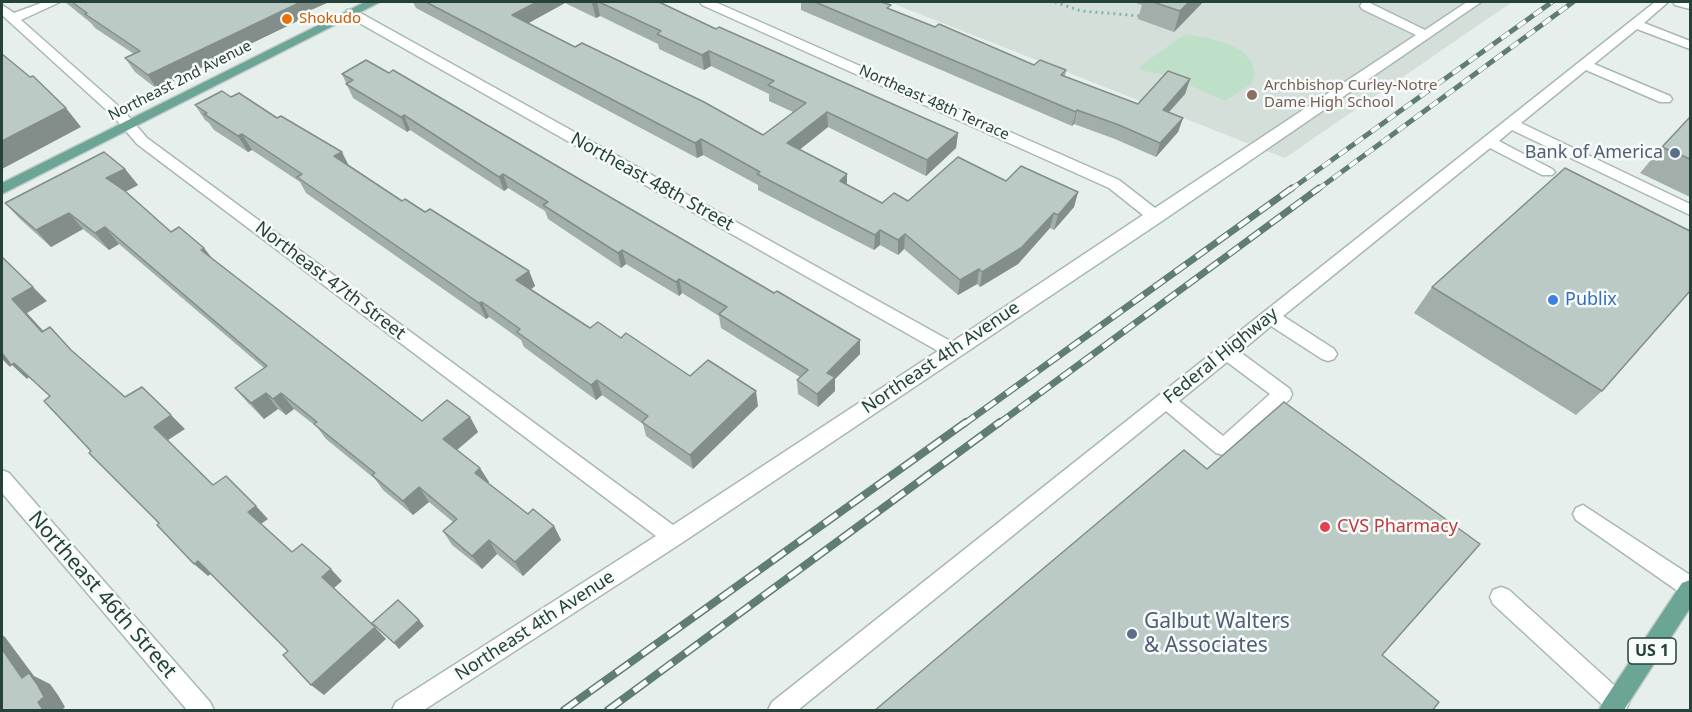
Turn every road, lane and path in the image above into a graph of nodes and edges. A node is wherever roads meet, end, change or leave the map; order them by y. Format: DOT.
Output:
graph roads {
  1 [pos="54,2"];
  2 [pos="374,2"];
  3 [pos="706,2"];
  4 [pos="1055,2"];
  5 [pos="1475,2"];
  6 [pos="1662,2"];
  7 [pos="1679,2"];
  8 [pos="1690,5"];
  9 [pos="1366,6"];
  10 [pos="351,13"];
  11 [pos="7,14"];
  12 [pos="1141,16"];
  13 [pos="1634,23"];
  14 [pos="1425,35"];
  15 [pos="1690,45"];
  16 [pos="1582,64"];
  17 [pos="1665,99"];
  18 [pos="1510,123"];
  19 [pos="128,125"];
  20 [pos="1486,141"];
  21 [pos="1547,172"];
  22 [pos="2,189"];
  23 [pos="1690,210"];
  24 [pos="1156,217"];
  25 [pos="1270,316"];
  26 [pos="952,350"];
  27 [pos="1226,351"];
  28 [pos="1328,354"];
  29 [pos="1165,400"];
  30 [pos="2,479"];
  31 [pos="1583,514"];
  32 [pos="673,537"];
  33 [pos="1690,589"];
  34 [pos="1501,597"];
  35 [pos="1614,707"];
  36 [pos="202,711"];
  37 [pos="404,711"];
  38 [pos="780,711"];
  1 -- 11 [label="street"];
  2 -- 10 [label="main road, Northeast 2nd Avenue"];
  3 -- 24 [label="street, Northeast 48th Terrace"];
  4 -- 12 [label="path"];
  5 -- 14 [label="street, Northeast 4th Avenue"];
  6 -- 13 [label="street, Federal Highway"];
  7 -- 8 [label="street"];
  9 -- 14 [label="street"];
  10 -- 19 [label="main road, Northeast 2nd Avenue"];
  10 -- 26 [label="street, Northeast 48th Street"];
  11 -- 19 [label="street, Northeast 47th Street"];
  13 -- 15 [label="street"];
  13 -- 16 [label="street, Federal Highway"];
  14 -- 24 [label="street, Northeast 4th Avenue"];
  16 -- 17 [label="street"];
  16 -- 18 [label="street, Federal Highway"];
  18 -- 20 [label="street, Federal Highway"];
  18 -- 23 [label="street"];
  19 -- 22 [label="main road, Northeast 2nd Avenue"];
  19 -- 32 [label="street, Northeast 47th Street"];
  20 -- 21 [label="street"];
  20 -- 25 [label="street, Federal Highway"];
  24 -- 26 [label="street, Northeast 4th Avenue"];
  25 -- 27 [label="street, Federal Highway"];
  25 -- 28 [label="street"];
  26 -- 32 [label="street, Northeast 4th Avenue"];
  27 -- 29 [label="street, Federal Highway"];
  27 -- 29 [label="street"];
  29 -- 38 [label="street, Federal Highway"];
  30 -- 36 [label="street, Northeast 46th Street"];
  31 -- 33 [label="street"];
  32 -- 37 [label="street, Northeast 4th Avenue"];
  33 -- 35 [label="main road, US 1"];
  34 -- 35 [label="street"];
}
